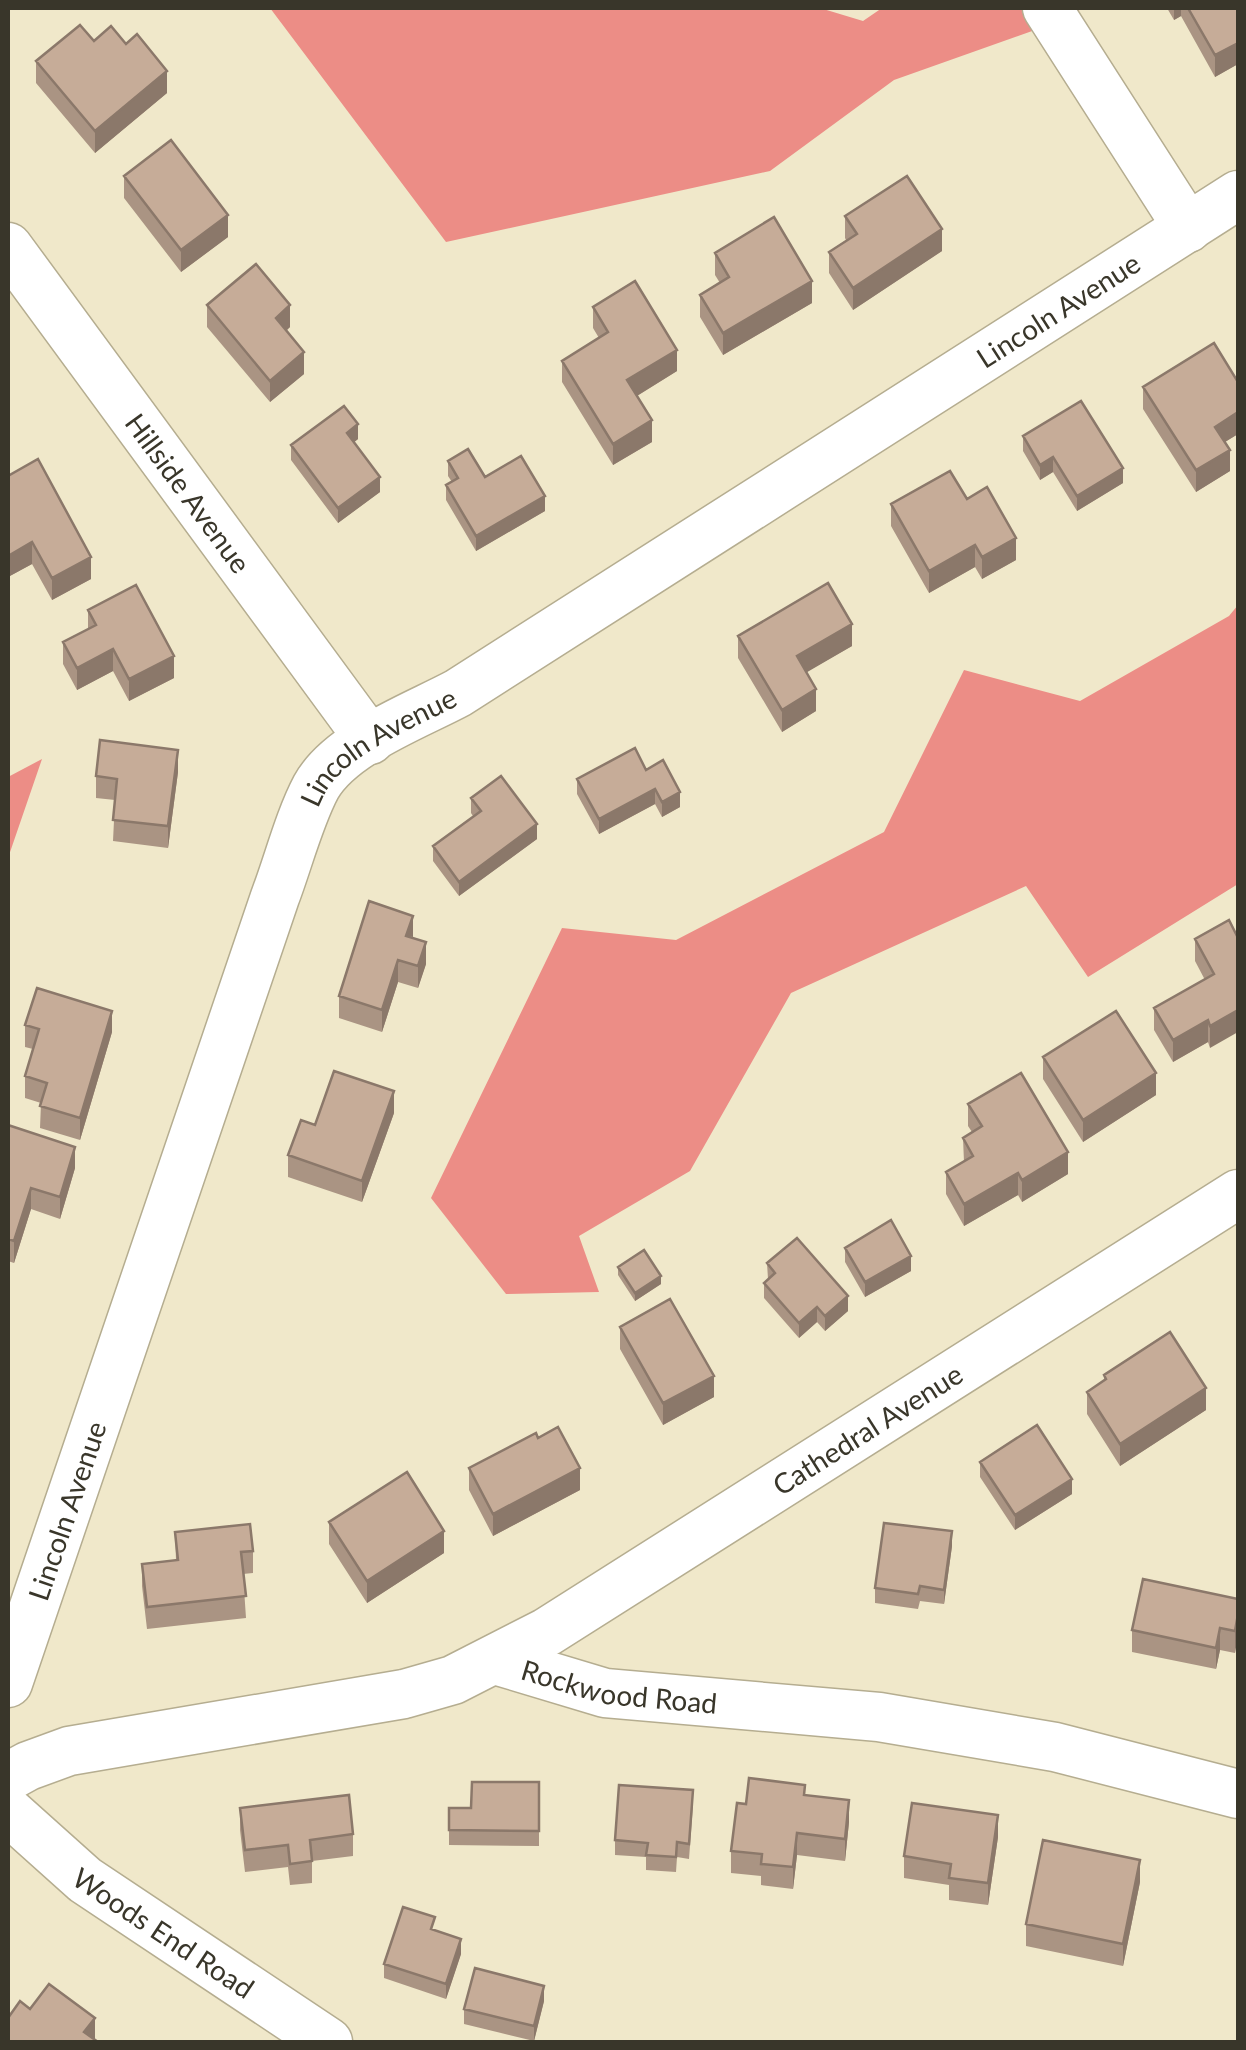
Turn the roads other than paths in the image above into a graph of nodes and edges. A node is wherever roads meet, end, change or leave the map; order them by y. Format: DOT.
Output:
graph roads {
  1 [pos="1047,8"];
  2 [pos="1238,195"];
  3 [pos="1188,228"];
  4 [pos="8,247"];
  5 [pos="370,740"];
  6 [pos="1238,1194"];
  7 [pos="495,1660"];
  8 [pos="8,1683"];
  9 [pos="8,1777"];
  10 [pos="1238,1794"];
  11 [pos="8,1811"];
  12 [pos="328,2042"];
  1 -- 3 [label="street"];
  2 -- 3 [label="street, Lincoln Avenue"];
  3 -- 5 [label="street, Lincoln Avenue"];
  4 -- 5 [label="street, Hillside Avenue"];
  5 -- 8 [label="street, Lincoln Avenue"];
  6 -- 7 [label="street, Cathedral Avenue"];
  7 -- 9 [label="street, Rockwood Road"];
  7 -- 10 [label="street, Rockwood Road"];
  11 -- 12 [label="street, Woods End Road"];
}
